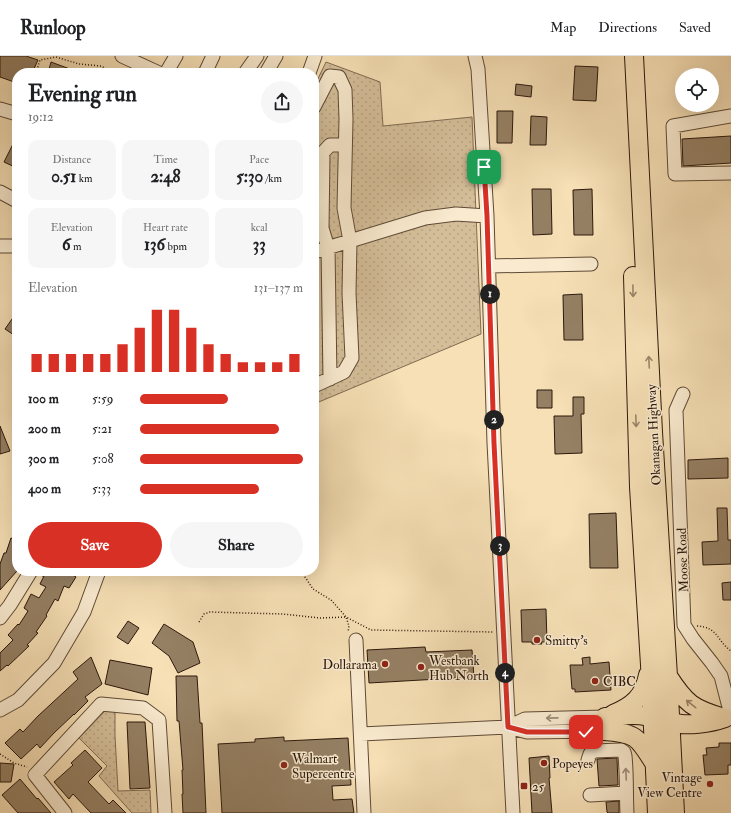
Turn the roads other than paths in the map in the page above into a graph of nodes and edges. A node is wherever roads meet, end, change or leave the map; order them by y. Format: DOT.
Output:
graph roads {
  1 [pos="176,56"];
  2 [pos="213,56"];
  3 [pos="257,56"];
  4 [pos="276,56"];
  5 [pos="315,56"];
  6 [pos="475,56"];
  7 [pos="622,56"];
  8 [pos="634,56"];
  9 [pos="128,57"];
  10 [pos="149,68"];
  11 [pos="169,68"];
  12 [pos="207,68"];
  13 [pos="249,68"];
  14 [pos="269,68"];
  15 [pos="311,68"];
  16 [pos="319,97"];
  17 [pos="0,109"];
  18 [pos="12,113"];
  19 [pos="731,116"];
  20 [pos="345,145"];
  21 [pos="323,153"];
  22 [pos="319,157"];
  23 [pos="731,173"];
  24 [pos="0,192"];
  25 [pos="12,199"];
  26 [pos="487,216"];
  27 [pos="350,241"];
  28 [pos="0,246"];
  29 [pos="12,246"];
  30 [pos="328,248"];
  31 [pos="319,251"];
  32 [pos="591,264"];
  33 [pos="489,266"];
  34 [pos="330,379"];
  35 [pos="319,384"];
  36 [pos="683,394"];
  37 [pos="639,487"];
  38 [pos="28,576"];
  39 [pos="97,576"];
  40 [pos="0,618"];
  41 [pos="353,638"];
  42 [pos="650,665"];
  43 [pos="668,676"];
  44 [pos="0,710"];
  45 [pos="729,717"];
  46 [pos="653,718"];
  47 [pos="670,722"];
  48 [pos="605,724"];
  49 [pos="700,724"];
  50 [pos="508,727"];
  51 [pos="361,734"];
  52 [pos="588,760"];
  53 [pos="655,764"];
  54 [pos="673,767"];
  55 [pos="626,793"];
  56 [pos="590,795"];
  57 [pos="65,813"];
  58 [pos="165,813"];
  59 [pos="364,813"];
  60 [pos="512,813"];
  61 [pos="627,813"];
  62 [pos="657,813"];
  63 [pos="665,813"];
  64 [pos="675,813"];
  1 -- 11 [label="street"];
  2 -- 12 [label="street"];
  3 -- 13 [label="street"];
  4 -- 14 [label="street"];
  5 -- 15 [label="street"];
  6 -- 26 [label="street"];
  7 -- 37 [label="highway, Okanagan Highway, one-way"];
  43 -- 8 [label="highway, Okanagan Highway, one-way"];
  9 -- 10 [label="street"];
  16 -- 20 [label="street"];
  17 -- 18 [label="street"];
  19 -- 23 [label="street"];
  20 -- 21 [label="street"];
  20 -- 27 [label="street"];
  21 -- 22 [label="street"];
  21 -- 30 [label="street"];
  24 -- 25 [label="street"];
  26 -- 27 [label="street"];
  26 -- 33 [label="street"];
  27 -- 30 [label="street"];
  27 -- 34 [label="street"];
  28 -- 29 [label="street"];
  30 -- 31 [label="street"];
  30 -- 34 [label="street"];
  32 -- 33 [label="street"];
  33 -- 50 [label="street"];
  34 -- 35 [label="street"];
  36 -- 45 [label="street, Moose Road"];
  37 -- 42 [label="highway, Okanagan Highway"];
  37 -- 47 [label="highway"];
  38 -- 40 [label="street"];
  39 -- 44 [label="street"];
  41 -- 51 [label="street"];
  42 -- 46 [label="highway, Okanagan Highway"];
  42 -- 48 [label="highway"];
  45 -- 43 [label="highway, one-way"];
  43 -- 47 [label="highway, Okanagan Highway"];
  45 -- 49 [label="highway"];
  46 -- 48 [label="highway"];
  46 -- 53 [label="highway, Okanagan Highway"];
  46 -- 63 [label="highway"];
  47 -- 49 [label="highway"];
  47 -- 54 [label="highway, Okanagan Highway"];
  48 -- 50 [label="street"];
  48 -- 53 [label="highway"];
  49 -- 54 [label="highway"];
  50 -- 51 [label="street"];
  50 -- 60 [label="street"];
  51 -- 59 [label="street"];
  55 -- 52 [label="street, one-way"];
  53 -- 62 [label="highway, Okanagan Highway"];
  54 -- 64 [label="highway, Okanagan Highway"];
  55 -- 56 [label="street"];
  55 -- 61 [label="street"];
  57 -- 58 [label="street"];
}
